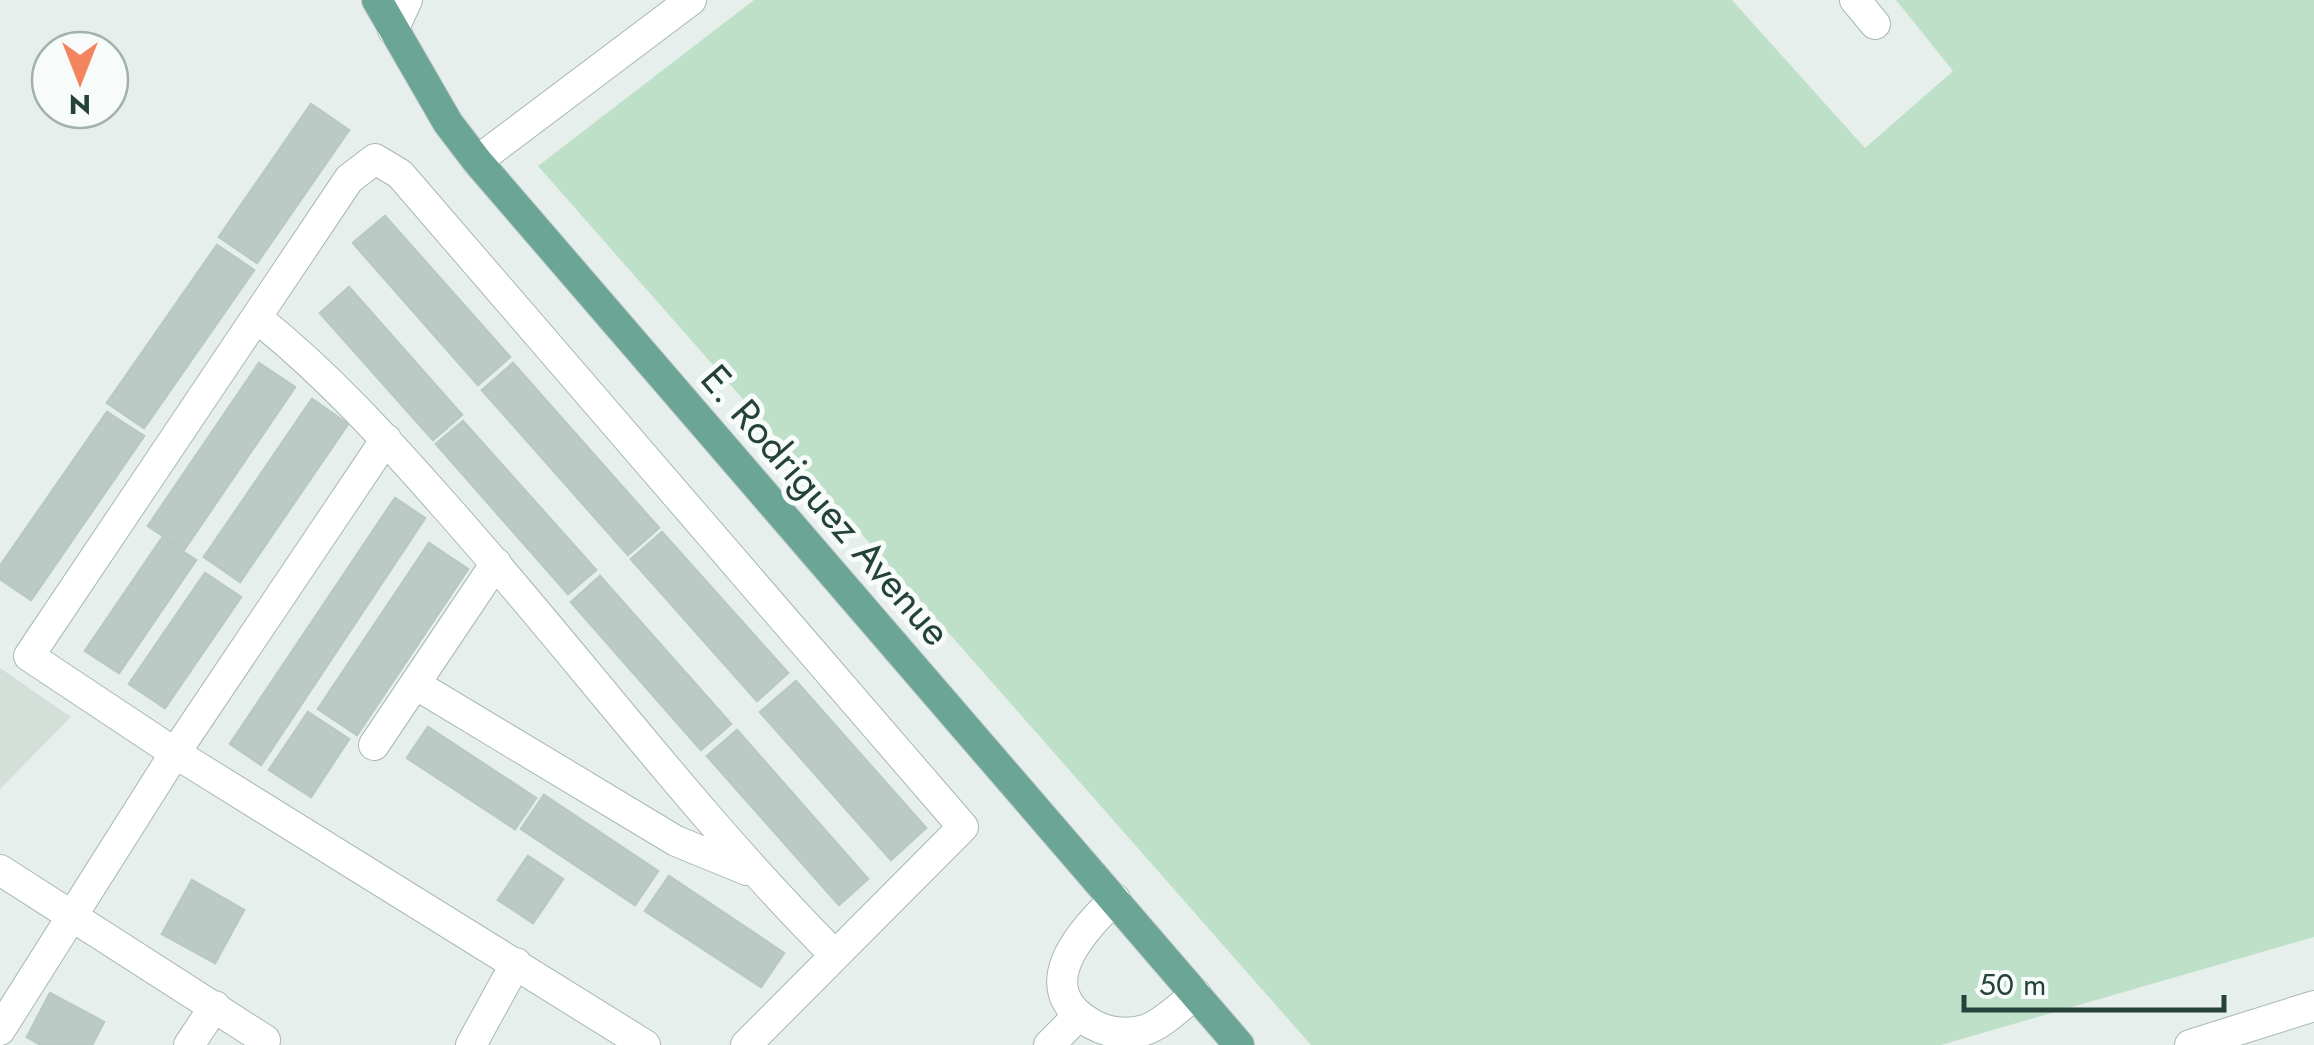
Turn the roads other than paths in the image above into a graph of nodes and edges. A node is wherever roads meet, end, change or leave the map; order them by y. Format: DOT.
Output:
graph roads {
  1 [pos="376,0"];
  2 [pos="407,0"];
  3 [pos="691,0"];
  4 [pos="1854,0"];
  5 [pos="1876,24"];
  6 [pos="393,30"];
  7 [pos="477,161"];
  8 [pos="256,318"];
  9 [pos="386,439"];
  10 [pos="496,563"];
  11 [pos="415,684"];
  12 [pos="374,745"];
  13 [pos="175,753"];
  14 [pos="0,870"];
  15 [pos="752,872"];
  16 [pos="1115,899"];
  17 [pos="70,914"];
  18 [pos="835,955"];
  19 [pos="516,964"];
  20 [pos="1196,994"];
  21 [pos="215,1006"];
  22 [pos="2314,1006"];
  23 [pos="1078,1016"];
  24 [pos="0,1030"];
  25 [pos="189,1045"];
  26 [pos="264,1045"];
  27 [pos="471,1045"];
  28 [pos="645,1045"];
  29 [pos="746,1045"];
  30 [pos="1049,1045"];
  31 [pos="1239,1045"];
  32 [pos="2190,1045"];
  1 -- 6 [label="main road, E. Rodriguez Avenue"];
  2 -- 6 [label="street"];
  3 -- 7 [label="street"];
  4 -- 5 [label="street"];
  6 -- 7 [label="main road, E. Rodriguez Avenue"];
  7 -- 16 [label="main road, E. Rodriguez Avenue"];
  8 -- 9 [label="street"];
  8 -- 13 [label="street"];
  8 -- 18 [label="street"];
  9 -- 10 [label="street"];
  9 -- 13 [label="street"];
  10 -- 11 [label="street"];
  10 -- 15 [label="street"];
  11 -- 12 [label="street"];
  11 -- 15 [label="street"];
  13 -- 17 [label="street"];
  13 -- 19 [label="street"];
  14 -- 17 [label="street"];
  15 -- 18 [label="street"];
  16 -- 20 [label="main road, E. Rodriguez Avenue"];
  16 -- 23 [label="street"];
  17 -- 21 [label="street"];
  17 -- 24 [label="street"];
  18 -- 29 [label="street"];
  19 -- 27 [label="street"];
  19 -- 28 [label="street"];
  20 -- 23 [label="street"];
  20 -- 31 [label="main road, E. Rodriguez Avenue"];
  21 -- 25 [label="street"];
  21 -- 26 [label="street"];
  22 -- 32 [label="street"];
  23 -- 30 [label="street"];
}
